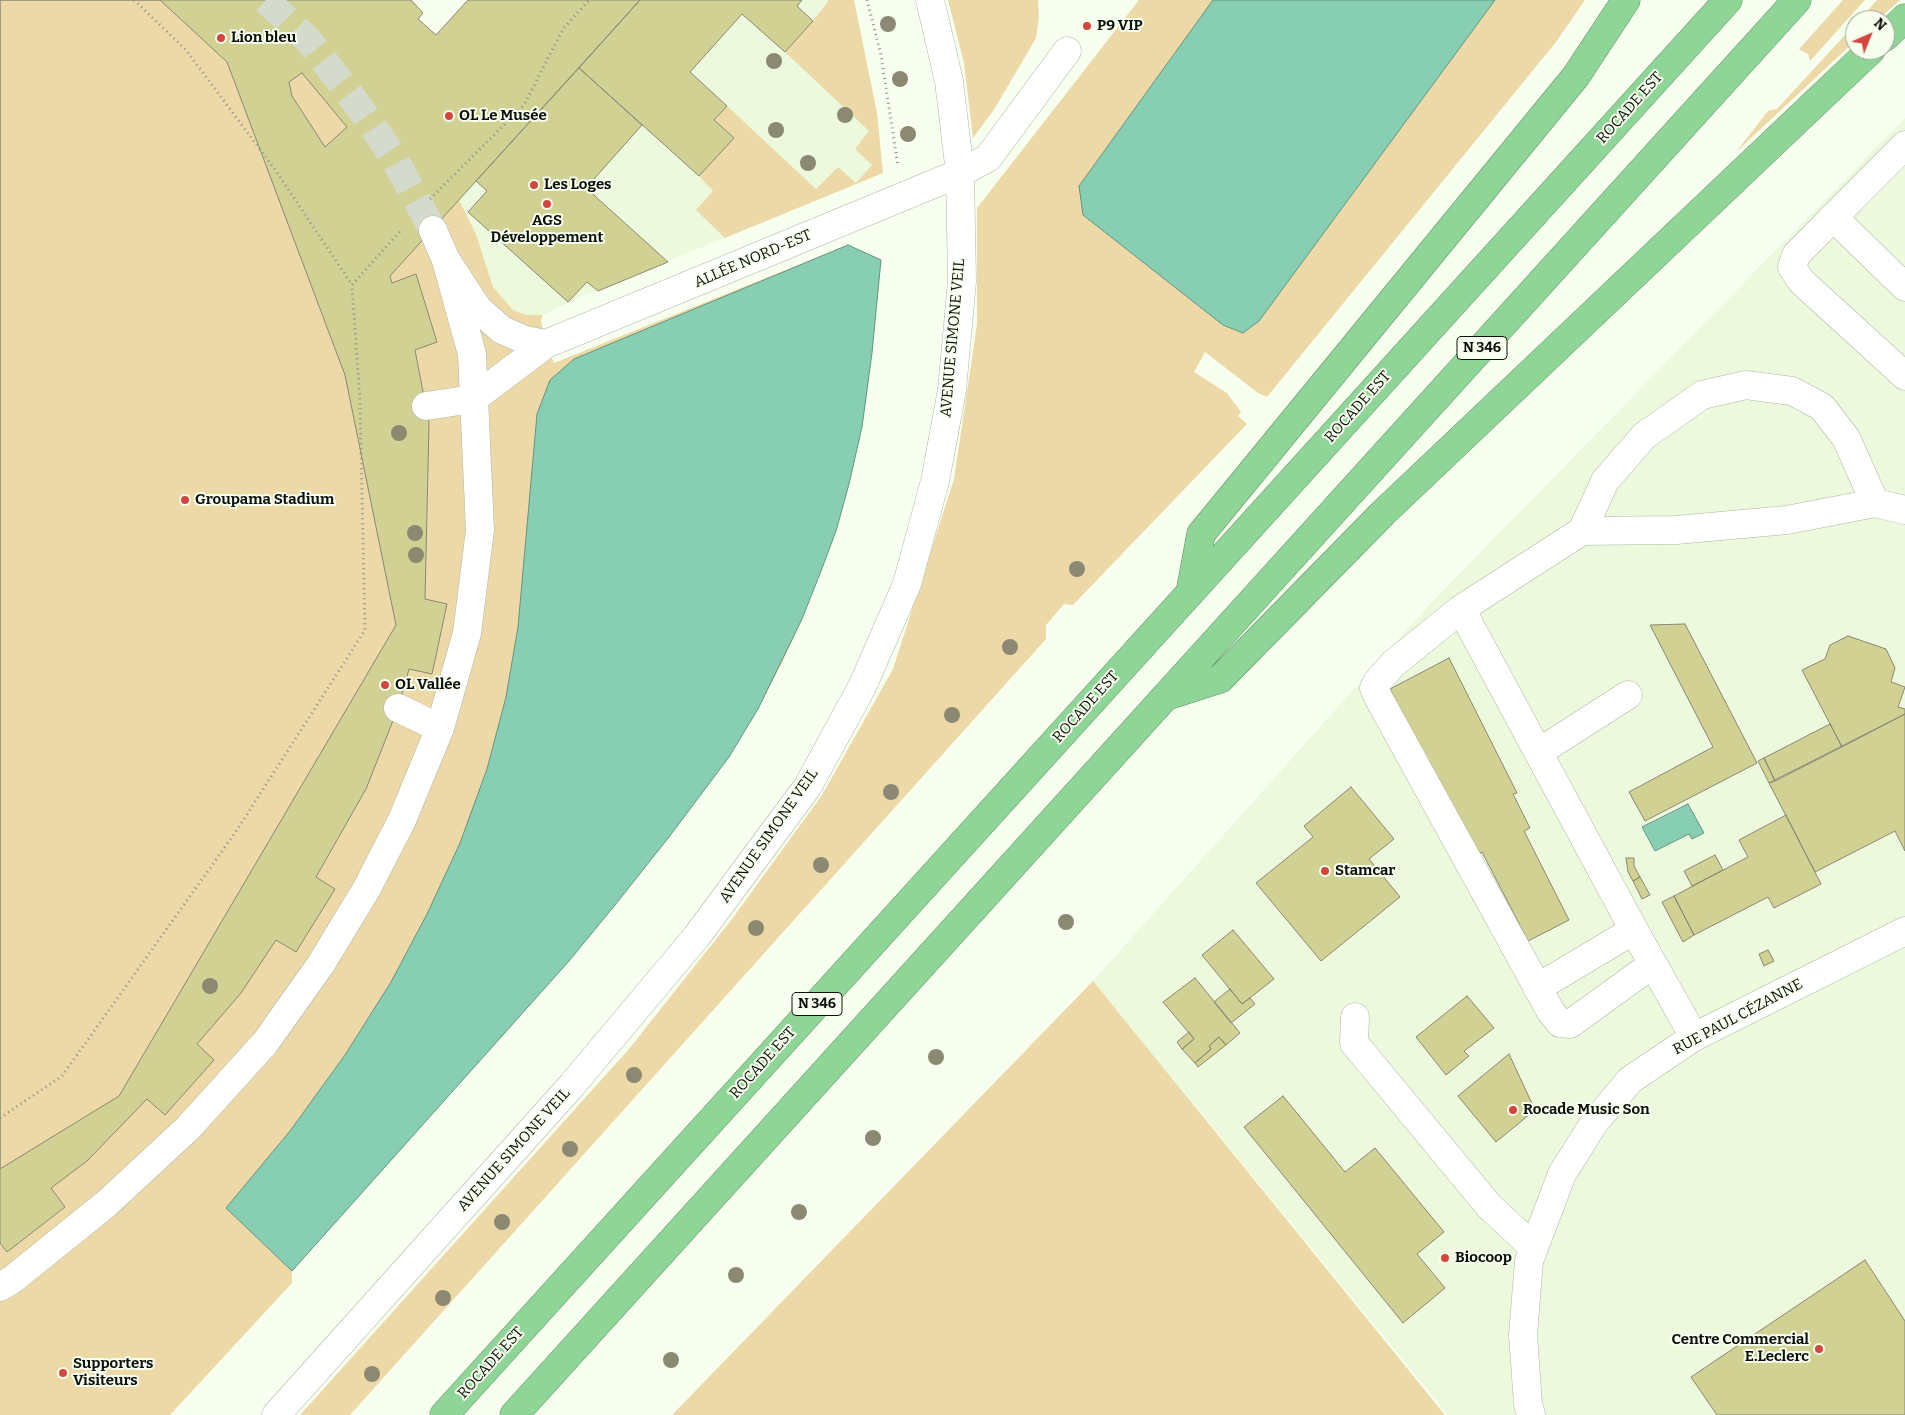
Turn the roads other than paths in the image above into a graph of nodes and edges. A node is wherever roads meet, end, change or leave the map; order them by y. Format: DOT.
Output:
graph roads {
  1 [pos="930,0"];
  2 [pos="1626,0"];
  3 [pos="1728,0"];
  4 [pos="1797,0"];
  5 [pos="1905,18"];
  6 [pos="1895,28"];
  7 [pos="1067,51"];
  8 [pos="1860,60"];
  9 [pos="1905,146"];
  10 [pos="960,173"];
  11 [pos="1833,217"];
  12 [pos="433,230"];
  13 [pos="446,260"];
  14 [pos="1905,287"];
  15 [pos="546,344"];
  16 [pos="1905,376"];
  17 [pos="474,399"];
  18 [pos="426,406"];
  19 [pos="1875,503"];
  20 [pos="1905,510"];
  21 [pos="1582,531"];
  22 [pos="1190,593"];
  23 [pos="1462,609"];
  24 [pos="1628,695"];
  25 [pos="1166,697"];
  26 [pos="398,708"];
  27 [pos="440,728"];
  28 [pos="1539,752"];
  29 [pos="1634,930"];
  30 [pos="1905,931"];
  31 [pos="1653,964"];
  32 [pos="1537,988"];
  33 [pos="1355,1018"];
  34 [pos="1694,1037"];
  35 [pos="1534,1248"];
  36 [pos="0,1287"];
  37 [pos="276,1415"];
  38 [pos="444,1415"];
  39 [pos="514,1415"];
  40 [pos="1531,1415"];
  1 -- 10 [label="street, AVENUE SIMONE VEIL"];
  2 -- 22 [label="highway"];
  3 -- 22 [label="highway, ROCADE EST / N 346"];
  4 -- 25 [label="highway, N 346"];
  5 -- 6 [label="highway"];
  7 -- 10 [label="street, ALLÉE NORD-EST"];
  8 -- 25 [label="highway"];
  9 -- 11 [label="street"];
  10 -- 15 [label="street, ALLÉE NORD-EST"];
  10 -- 37 [label="street, AVENUE SIMONE VEIL"];
  11 -- 14 [label="street"];
  11 -- 16 [label="street"];
  12 -- 13 [label="street"];
  13 -- 15 [label="street"];
  13 -- 17 [label="street"];
  15 -- 17 [label="street, ALLÉE NORD-EST"];
  17 -- 18 [label="street"];
  17 -- 27 [label="street"];
  19 -- 20 [label="street"];
  19 -- 21 [label="street"];
  19 -- 21 [label="street"];
  21 -- 23 [label="street"];
  22 -- 38 [label="highway, ROCADE EST / N 346"];
  23 -- 28 [label="street"];
  23 -- 32 [label="street"];
  24 -- 28 [label="street"];
  25 -- 39 [label="highway, N 346"];
  26 -- 27 [label="street"];
  27 -- 36 [label="street"];
  28 -- 29 [label="street"];
  29 -- 31 [label="street"];
  29 -- 32 [label="street"];
  30 -- 34 [label="street, RUE PAUL CÉZANNE"];
  31 -- 32 [label="street"];
  31 -- 34 [label="street"];
  33 -- 35 [label="street"];
  34 -- 35 [label="street, RUE PAUL CÉZANNE"];
  35 -- 40 [label="street, RUE PAUL CÉZANNE"];
}
